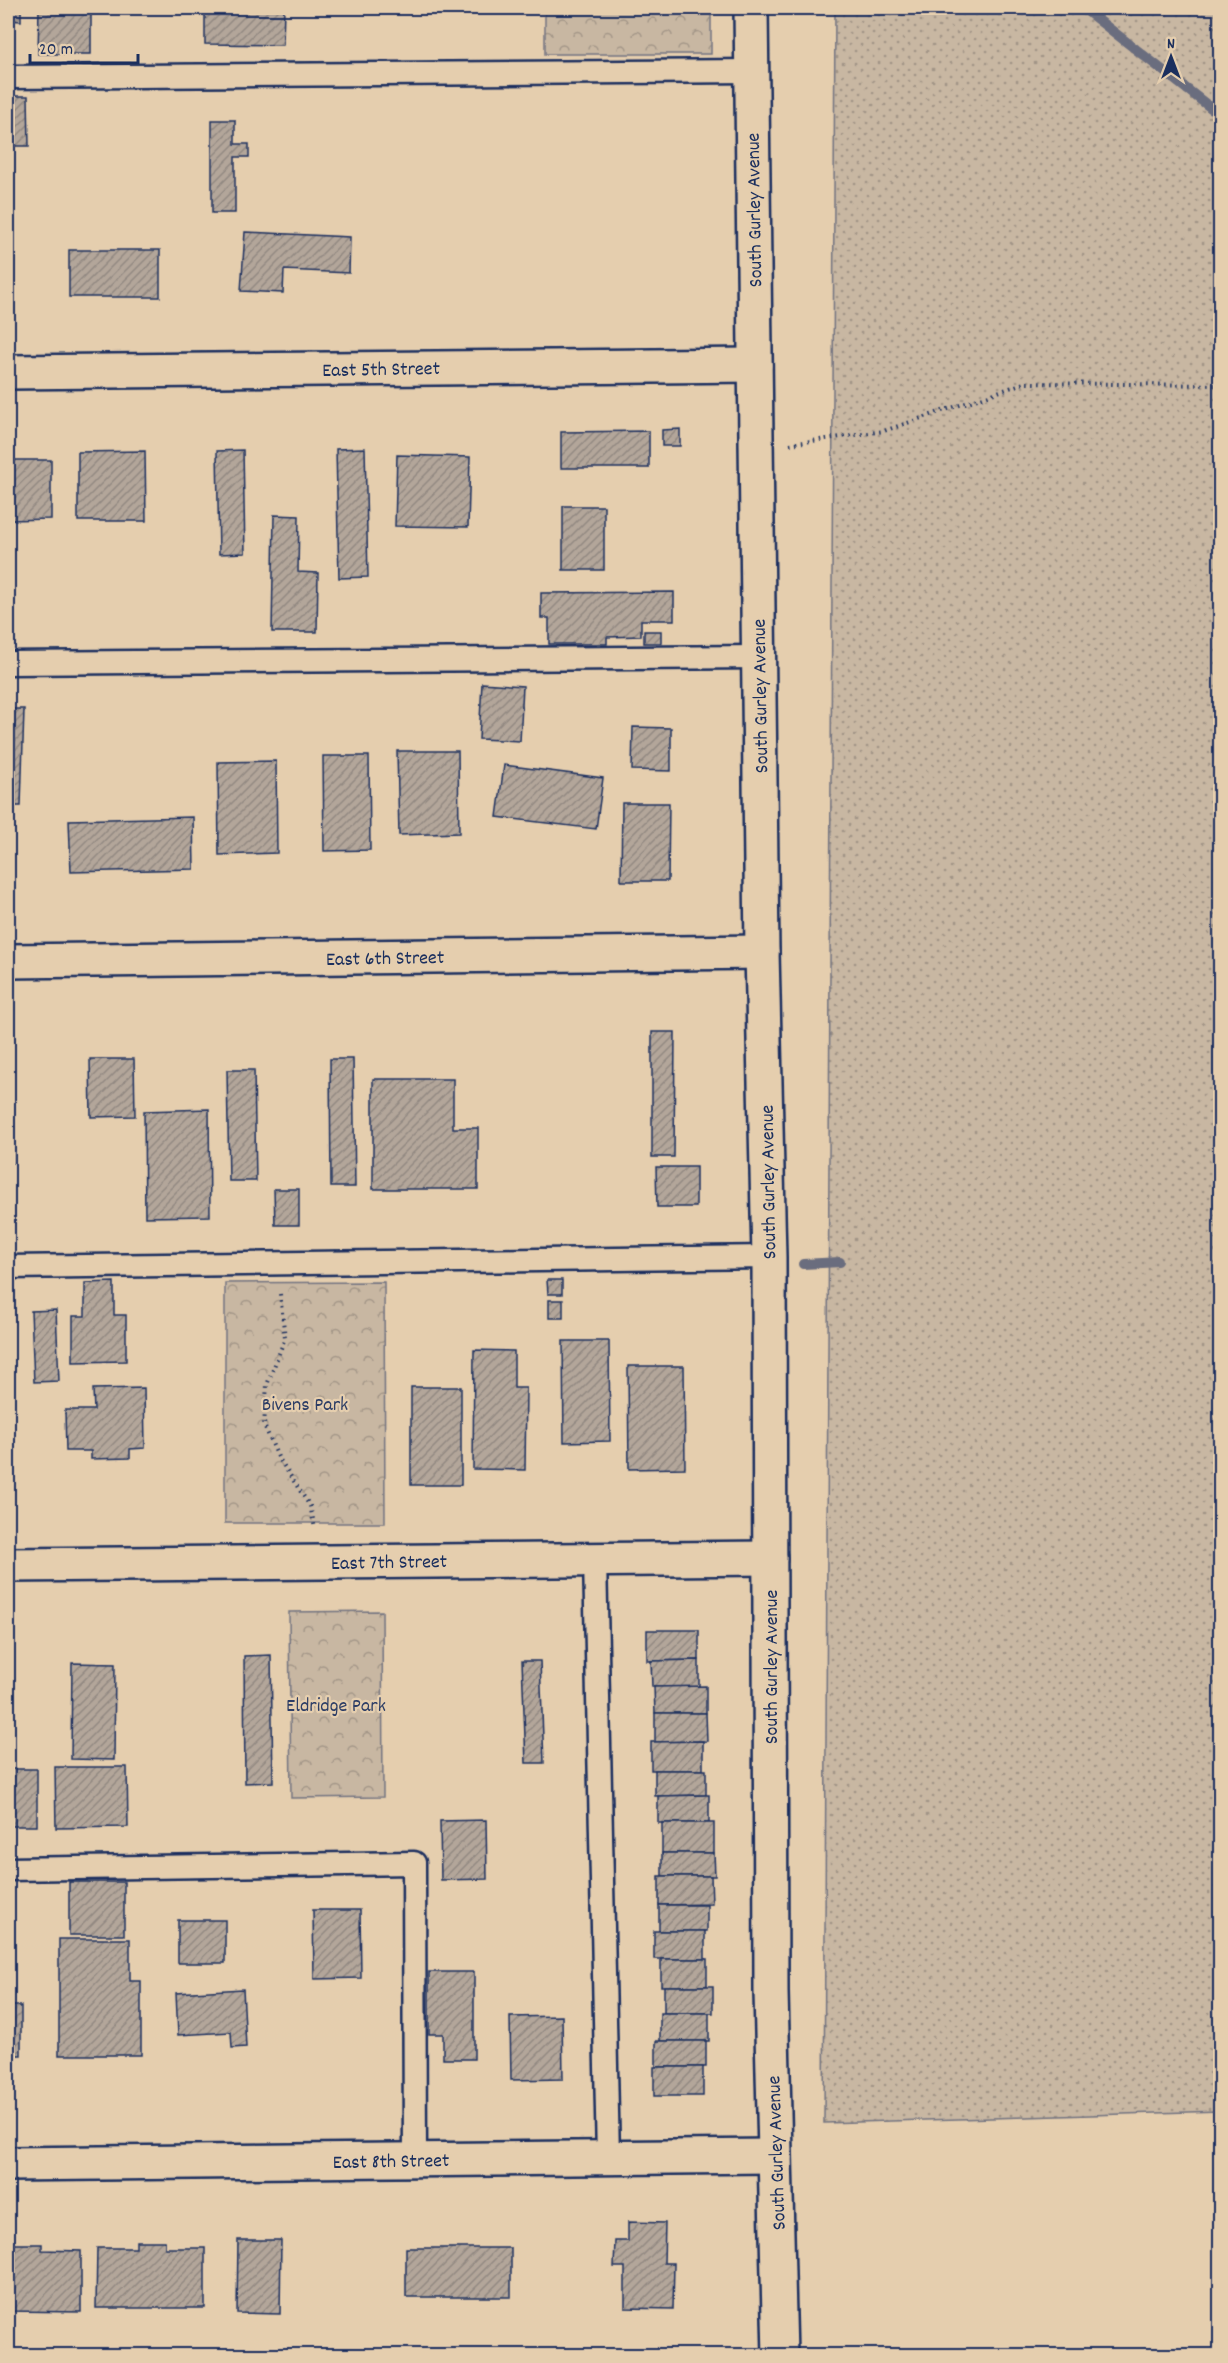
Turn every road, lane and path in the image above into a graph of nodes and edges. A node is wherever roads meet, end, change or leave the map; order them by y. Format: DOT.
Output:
graph roads {
  1 [pos="751,8"];
  2 [pos="752,71"];
  3 [pos="8,77"];
  4 [pos="755,365"];
  5 [pos="8,372"];
  6 [pos="1221,385"];
  7 [pos="756,447"];
  8 [pos="759,657"];
  9 [pos="8,663"];
  10 [pos="762,952"];
  11 [pos="8,961"];
  12 [pos="769,1257"];
  13 [pos="278,1264"];
  14 [pos="8,1268"];
  15 [pos="315,1528"];
  16 [pos="770,1558"];
  17 [pos="596,1559"];
  18 [pos="8,1565"];
  19 [pos="8,1869"];
  20 [pos="776,2156"];
  21 [pos="608,2158"];
  22 [pos="415,2160"];
  23 [pos="8,2164"];
  24 [pos="780,2355"];
  1 -- 2 [label="street, South Gurley Avenue"];
  2 -- 3 [label="lane"];
  2 -- 4 [label="street, South Gurley Avenue"];
  4 -- 5 [label="street, East 5th Street"];
  4 -- 7 [label="street, South Gurley Avenue"];
  6 -- 7 [label="path"];
  7 -- 8 [label="street, South Gurley Avenue"];
  8 -- 9 [label="lane"];
  8 -- 10 [label="street, South Gurley Avenue"];
  10 -- 11 [label="street, East 6th Street"];
  10 -- 12 [label="street, South Gurley Avenue"];
  12 -- 13 [label="lane"];
  12 -- 16 [label="street, South Gurley Avenue"];
  13 -- 14 [label="lane"];
  13 -- 15 [label="path"];
  16 -- 17 [label="street, East 7th Street"];
  16 -- 20 [label="street, South Gurley Avenue"];
  17 -- 18 [label="street, East 7th Street"];
  17 -- 21 [label="lane"];
  19 -- 22 [label="lane"];
  20 -- 21 [label="street, East 8th Street"];
  20 -- 24 [label="street, South Gurley Avenue"];
  21 -- 22 [label="street, East 8th Street"];
  22 -- 23 [label="street, East 8th Street"];
}
